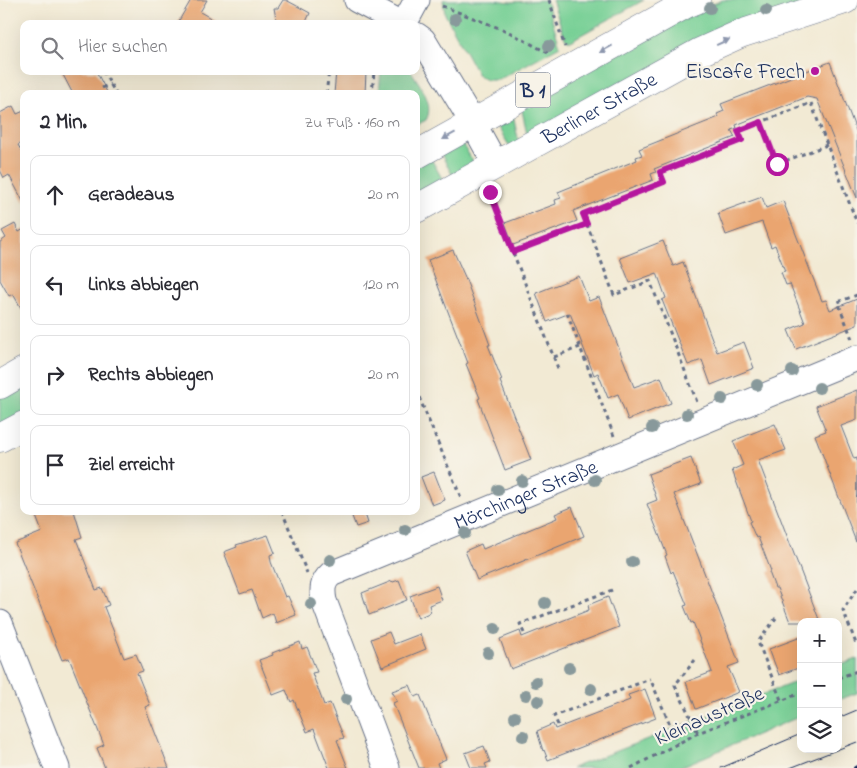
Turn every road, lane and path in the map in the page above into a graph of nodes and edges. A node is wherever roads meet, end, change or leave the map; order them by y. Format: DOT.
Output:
graph roads {
  1 [pos="356,0"];
  2 [pos="417,0"];
  3 [pos="549,0"];
  4 [pos="696,0"];
  5 [pos="845,0"];
  6 [pos="442,6"];
  7 [pos="395,20"];
  8 [pos="405,20"];
  9 [pos="420,38"];
  10 [pos="565,47"];
  11 [pos="551,55"];
  12 [pos="105,75"];
  13 [pos="328,75"];
  14 [pos="374,75"];
  15 [pos="110,84"];
  16 [pos="102,88"];
  17 [pos="114,90"];
  18 [pos="327,90"];
  19 [pos="372,90"];
  20 [pos="761,122"];
  21 [pos="473,123"];
  22 [pos="827,145"];
  23 [pos="420,152"];
  24 [pos="496,165"];
  25 [pos="490,192"];
  26 [pos="420,207"];
  27 [pos="857,223"];
  28 [pos="587,224"];
  29 [pos="513,252"];
  30 [pos="857,295"];
  31 [pos="566,313"];
  32 [pos="580,347"];
  33 [pos="855,349"];
  34 [pos="554,357"];
  35 [pos="559,371"];
  36 [pos="20,373"];
  37 [pos="0,384"];
  38 [pos="420,400"];
  39 [pos="698,404"];
  40 [pos="20,427"];
  41 [pos="0,438"];
  42 [pos="616,439"];
  43 [pos="463,502"];
  44 [pos="284,515"];
  45 [pos="308,574"];
  46 [pos="615,589"];
  47 [pos="857,589"];
  48 [pos="776,618"];
  49 [pos="0,623"];
  50 [pos="524,633"];
  51 [pos="857,646"];
  52 [pos="694,660"];
  53 [pos="857,671"];
  54 [pos="842,677"];
  55 [pos="797,694"];
  56 [pos="781,700"];
  57 [pos="558,725"];
  58 [pos="698,733"];
  59 [pos="678,743"];
  60 [pos="58,768"];
  61 [pos="387,768"];
  62 [pos="631,768"];
  1 -- 7 [label="street"];
  2 -- 8 [label="street"];
  3 -- 10 [label="path"];
  4 -- 21 [label="main road, B 1, one-way"];
  24 -- 5 [label="main road, Berliner Straße / B 1, one-way"];
  6 -- 11 [label="path"];
  9 -- 21 [label="street"];
  12 -- 15 [label="path"];
  13 -- 18 [label="path"];
  14 -- 19 [label="path"];
  15 -- 16 [label="path"];
  15 -- 17 [label="path"];
  20 -- 22 [label="path"];
  20 -- 22 [label="path"];
  20 -- 28 [label="path"];
  21 -- 23 [label="main road, B 1, one-way"];
  21 -- 24 [label="street"];
  22 -- 27 [label="path"];
  24 -- 26 [label="main road, Berliner Straße / B 1"];
  25 -- 29 [label="path"];
  28 -- 29 [label="path"];
  28 -- 39 [label="path"];
  29 -- 34 [label="path"];
  30 -- 33 [label="path"];
  31 -- 32 [label="path"];
  32 -- 34 [label="path"];
  32 -- 42 [label="path"];
  33 -- 61 [label="street, Mörchinger Straße"];
  34 -- 35 [label="path"];
  36 -- 37 [label="main road"];
  38 -- 43 [label="path"];
  40 -- 41 [label="main road"];
  44 -- 45 [label="path"];
  46 -- 50 [label="path"];
  47 -- 51 [label="path"];
  48 -- 56 [label="path"];
  49 -- 60 [label="street"];
  52 -- 58 [label="path"];
  53 -- 54 [label="path"];
  55 -- 56 [label="path, Kleinaustraße"];
  56 -- 58 [label="path, Kleinaustraße"];
  57 -- 59 [label="path"];
  58 -- 59 [label="path, Kleinaustraße"];
  59 -- 62 [label="path, Kleinaustraße"];
}
